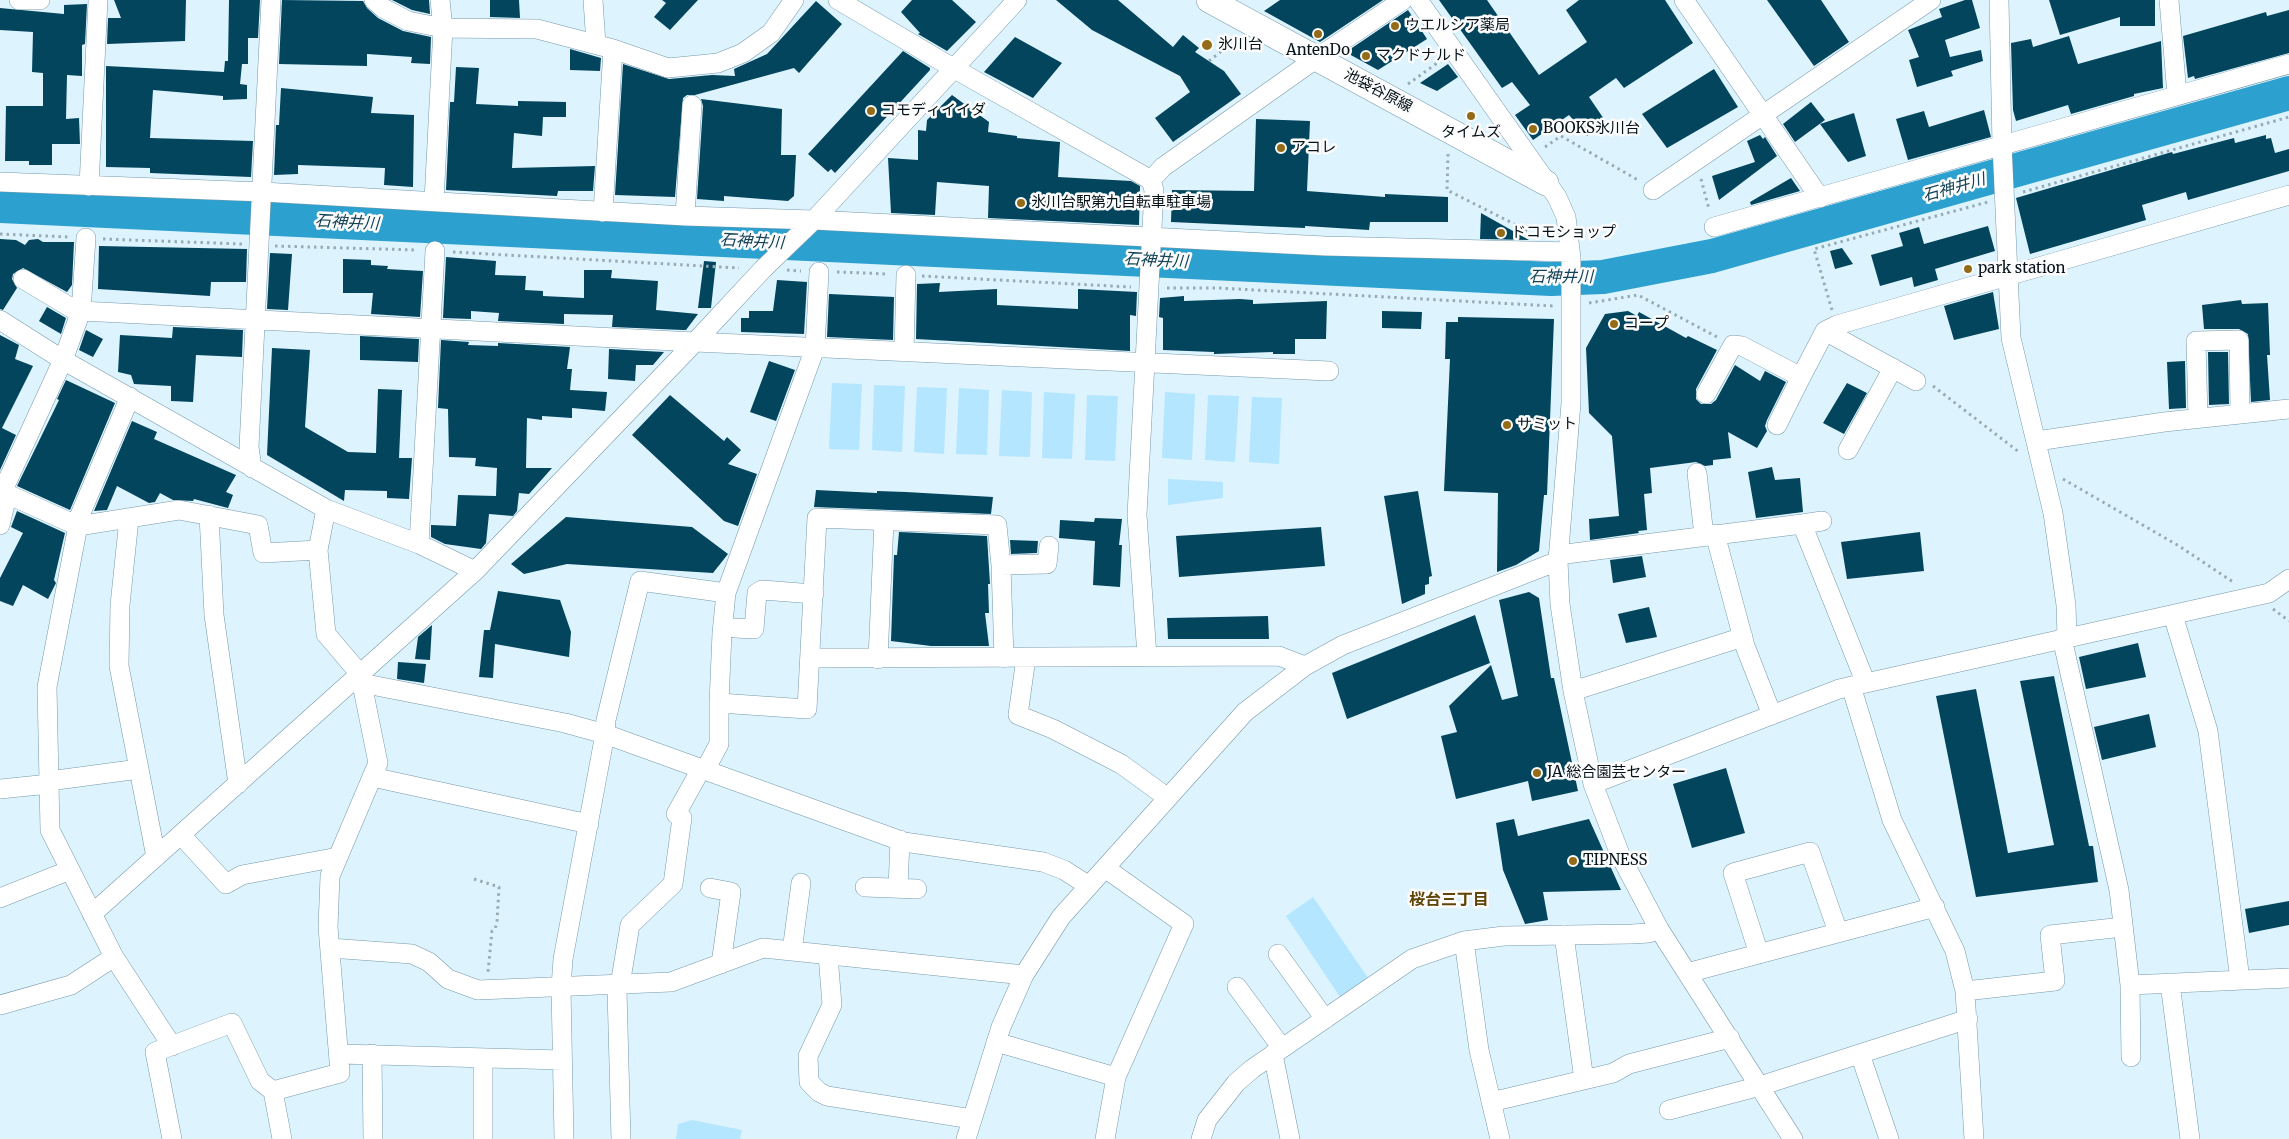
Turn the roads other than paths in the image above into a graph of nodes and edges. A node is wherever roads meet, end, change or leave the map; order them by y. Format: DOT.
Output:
graph roads {
  1 [pos="19,0"];
  2 [pos="40,0"];
  3 [pos="98,0"];
  4 [pos="271,0"];
  5 [pos="374,0"];
  6 [pos="440,0"];
  7 [pos="593,0"];
  8 [pos="794,0"];
  9 [pos="838,0"];
  10 [pos="1017,0"];
  11 [pos="1209,0"];
  12 [pos="1403,0"];
  13 [pos="1418,0"];
  14 [pos="1684,0"];
  15 [pos="1999,0"];
  16 [pos="2169,0"];
  17 [pos="1921,3"];
  18 [pos="443,28"];
  19 [pos="604,46"];
  20 [pos="1316,58"];
  21 [pos="2289,64"];
  22 [pos="953,68"];
  23 [pos="2177,94"];
  24 [pos="692,105"];
  25 [pos="1765,114"];
  26 [pos="2002,147"];
  27 [pos="1151,180"];
  28 [pos="0,182"];
  29 [pos="1546,183"];
  30 [pos="89,186"];
  31 [pos="1653,190"];
  32 [pos="2289,195"];
  33 [pos="263,198"];
  34 [pos="1820,198"];
  35 [pos="434,202"];
  36 [pos="604,212"];
  37 [pos="685,216"];
  38 [pos="814,220"];
  39 [pos="1714,227"];
  40 [pos="86,238"];
  41 [pos="1151,238"];
  42 [pos="435,251"];
  43 [pos="1570,255"];
  44 [pos="819,272"];
  45 [pos="2008,274"];
  46 [pos="906,275"];
  47 [pos="23,279"];
  48 [pos="81,311"];
  49 [pos="0,320"];
  50 [pos="256,320"];
  51 [pos="1831,328"];
  52 [pos="430,329"];
  53 [pos="695,342"];
  54 [pos="815,348"];
  55 [pos="904,352"];
  56 [pos="63,360"];
  57 [pos="1146,362"];
  58 [pos="1329,371"];
  59 [pos="1801,377"];
  60 [pos="1706,394"];
  61 [pos="130,397"];
  62 [pos="2289,409"];
  63 [pos="2240,414"];
  64 [pos="2198,418"];
  65 [pos="1777,425"];
  66 [pos="2037,441"];
  67 [pos="1848,450"];
  68 [pos="252,468"];
  69 [pos="1697,473"];
  70 [pos="5,493"];
  71 [pos="326,509"];
  72 [pos="209,515"];
  73 [pos="129,519"];
  74 [pos="884,521"];
  75 [pos="1822,521"];
  76 [pos="1802,524"];
  77 [pos="0,525"];
  78 [pos="78,526"];
  79 [pos="1709,535"];
  80 [pos="418,544"];
  81 [pos="1049,546"];
  82 [pos="318,550"];
  83 [pos="1558,558"];
  84 [pos="1001,565"];
  85 [pos="474,570"];
  86 [pos="2289,579"];
  87 [pos="2289,590"];
  88 [pos="726,593"];
  89 [pos="814,594"];
  90 [pos="2262,595"];
  91 [pos="2173,615"];
  92 [pos="734,628"];
  93 [pos="1743,637"];
  94 [pos="2064,638"];
  95 [pos="1147,656"];
  96 [pos="811,658"];
  97 [pos="1004,658"];
  98 [pos="1026,658"];
  99 [pos="878,659"];
  100 [pos="1305,666"];
  101 [pos="360,679"];
  102 [pos="1858,684"];
  103 [pos="1573,691"];
  104 [pos="719,703"];
  105 [pos="1772,715"];
  106 [pos="605,734"];
  107 [pos="139,769"];
  108 [pos="703,769"];
  109 [pos="372,777"];
  110 [pos="49,783"];
  111 [pos="238,784"];
  112 [pos="1593,784"];
  113 [pos="0,789"];
  114 [pos="1168,798"];
  115 [pos="589,824"];
  116 [pos="181,835"];
  117 [pos="900,840"];
  118 [pos="156,857"];
  119 [pos="338,857"];
  120 [pos="1105,868"];
  121 [pos="70,870"];
  122 [pos="801,882"];
  123 [pos="865,886"];
  124 [pos="1089,886"];
  125 [pos="710,888"];
  126 [pos="898,888"];
  127 [pos="916,889"];
  128 [pos="0,898"];
  129 [pos="1935,907"];
  130 [pos="92,914"];
  131 [pos="2123,927"];
  132 [pos="1659,929"];
  133 [pos="1838,932"];
  134 [pos="1564,935"];
  135 [pos="1464,941"];
  136 [pos="330,948"];
  137 [pos="792,951"];
  138 [pos="1278,954"];
  139 [pos="1759,954"];
  140 [pos="828,955"];
  141 [pos="114,957"];
  142 [pos="721,964"];
  143 [pos="1687,973"];
  144 [pos="1024,975"];
  145 [pos="2289,978"];
  146 [pos="2240,980"];
  147 [pos="2170,983"];
  148 [pos="620,985"];
  149 [pos="2130,985"];
  150 [pos="561,987"];
  151 [pos="1237,987"];
  152 [pos="1965,991"];
  153 [pos="0,1005"];
  154 [pos="1325,1019"];
  155 [pos="1968,1019"];
  156 [pos="1730,1038"];
  157 [pos="996,1042"];
  158 [pos="172,1046"];
  159 [pos="1277,1051"];
  160 [pos="340,1054"];
  161 [pos="372,1054"];
  162 [pos="1860,1054"];
  163 [pos="2131,1057"];
  164 [pos="483,1058"];
  165 [pos="562,1060"];
  166 [pos="1116,1077"];
  167 [pos="1584,1080"];
  168 [pos="1760,1086"];
  169 [pos="273,1091"];
  170 [pos="1491,1102"];
  171 [pos="1669,1110"];
  172 [pos="972,1120"];
  173 [pos="172,1139"];
  174 [pos="282,1139"];
  175 [pos="373,1139"];
  176 [pos="483,1139"];
  177 [pos="564,1139"];
  178 [pos="621,1139"];
  179 [pos="966,1139"];
  180 [pos="1105,1139"];
  181 [pos="1201,1139"];
  182 [pos="1290,1139"];
  183 [pos="1500,1139"];
  184 [pos="1793,1139"];
  185 [pos="1889,1139"];
  186 [pos="1974,1139"];
  187 [pos="2190,1139"];
  1 -- 2 [label="street"];
  3 -- 30 [label="street"];
  4 -- 33 [label="street"];
  5 -- 18 [label="street"];
  6 -- 18 [label="street"];
  7 -- 19 [label="street"];
  8 -- 19 [label="street"];
  9 -- 22 [label="street"];
  10 -- 22 [label="street"];
  11 -- 20 [label="main road, 池袋谷原線"];
  12 -- 20 [label="street"];
  13 -- 29 [label="street"];
  14 -- 25 [label="street"];
  15 -- 26 [label="street"];
  16 -- 23 [label="street"];
  17 -- 25 [label="street"];
  18 -- 19 [label="street"];
  18 -- 35 [label="street"];
  19 -- 36 [label="street"];
  20 -- 27 [label="street"];
  20 -- 29 [label="main road, 池袋谷原線"];
  21 -- 23 [label="street"];
  22 -- 27 [label="street"];
  22 -- 38 [label="street"];
  23 -- 26 [label="street"];
  24 -- 37 [label="street"];
  25 -- 31 [label="street"];
  25 -- 34 [label="street"];
  26 -- 34 [label="street"];
  26 -- 45 [label="street"];
  27 -- 41 [label="street"];
  28 -- 30 [label="street"];
  29 -- 43 [label="street"];
  30 -- 33 [label="street"];
  32 -- 45 [label="street"];
  33 -- 35 [label="street"];
  33 -- 50 [label="street"];
  34 -- 39 [label="street"];
  35 -- 36 [label="street"];
  36 -- 37 [label="street"];
  37 -- 38 [label="street"];
  38 -- 41 [label="street"];
  38 -- 53 [label="street"];
  40 -- 48 [label="street"];
  41 -- 43 [label="street"];
  41 -- 57 [label="street"];
  42 -- 52 [label="street"];
  43 -- 83 [label="street"];
  44 -- 54 [label="street"];
  45 -- 51 [label="street"];
  45 -- 66 [label="street"];
  46 -- 55 [label="street"];
  47 -- 48 [label="street"];
  48 -- 50 [label="street"];
  48 -- 56 [label="street"];
  49 -- 56 [label="street"];
  50 -- 52 [label="street"];
  50 -- 68 [label="street"];
  51 -- 59 [label="street"];
  51 -- 67 [label="street"];
  52 -- 53 [label="street"];
  52 -- 80 [label="street"];
  53 -- 54 [label="street"];
  53 -- 85 [label="street"];
  54 -- 55 [label="street"];
  54 -- 88 [label="street"];
  55 -- 57 [label="street"];
  56 -- 61 [label="street"];
  56 -- 70 [label="street"];
  57 -- 58 [label="street"];
  57 -- 95 [label="street"];
  59 -- 60 [label="street"];
  59 -- 65 [label="street"];
  61 -- 68 [label="street"];
  61 -- 78 [label="street"];
  62 -- 63 [label="street"];
  63 -- 64 [label="street"];
  63 -- 64 [label="street"];
  64 -- 66 [label="street"];
  66 -- 94 [label="street"];
  68 -- 71 [label="street"];
  69 -- 79 [label="street"];
  70 -- 77 [label="street"];
  70 -- 78 [label="street"];
  71 -- 80 [label="street"];
  71 -- 82 [label="street"];
  72 -- 73 [label="street"];
  72 -- 82 [label="street"];
  72 -- 111 [label="street"];
  73 -- 78 [label="street"];
  73 -- 107 [label="street"];
  74 -- 84 [label="street"];
  74 -- 89 [label="street"];
  74 -- 99 [label="street"];
  75 -- 76 [label="street"];
  76 -- 79 [label="street"];
  76 -- 102 [label="street"];
  78 -- 110 [label="street"];
  79 -- 83 [label="street"];
  79 -- 93 [label="street"];
  80 -- 85 [label="street"];
  81 -- 84 [label="street"];
  82 -- 101 [label="street"];
  83 -- 100 [label="street"];
  83 -- 103 [label="street"];
  84 -- 97 [label="street"];
  85 -- 101 [label="street"];
  86 -- 90 [label="street"];
  87 -- 90 [label="street"];
  88 -- 104 [label="street"];
  88 -- 106 [label="street"];
  89 -- 92 [label="street"];
  89 -- 96 [label="street"];
  90 -- 91 [label="street"];
  91 -- 94 [label="street"];
  91 -- 146 [label="street"];
  93 -- 103 [label="street"];
  93 -- 105 [label="street"];
  94 -- 102 [label="street"];
  94 -- 131 [label="street"];
  95 -- 98 [label="street"];
  95 -- 100 [label="street"];
  96 -- 99 [label="street"];
  96 -- 104 [label="street"];
  97 -- 98 [label="street"];
  97 -- 99 [label="street"];
  98 -- 114 [label="street"];
  100 -- 114 [label="street"];
  101 -- 106 [label="street"];
  101 -- 109 [label="street"];
  101 -- 111 [label="street"];
  102 -- 105 [label="street"];
  102 -- 129 [label="street"];
  103 -- 112 [label="street"];
  104 -- 108 [label="street"];
  105 -- 112 [label="street"];
  106 -- 108 [label="street"];
  106 -- 115 [label="street"];
  107 -- 110 [label="street"];
  107 -- 118 [label="street"];
  108 -- 117 [label="street"];
  108 -- 148 [label="street"];
  109 -- 115 [label="street"];
  109 -- 119 [label="street"];
  110 -- 113 [label="street"];
  110 -- 121 [label="street"];
  111 -- 116 [label="street"];
  112 -- 132 [label="street"];
  114 -- 120 [label="street"];
  115 -- 150 [label="street"];
  116 -- 118 [label="street"];
  116 -- 119 [label="street"];
  117 -- 124 [label="street"];
  117 -- 126 [label="street"];
  118 -- 130 [label="street"];
  119 -- 136 [label="street"];
  120 -- 124 [label="street"];
  120 -- 166 [label="street"];
  121 -- 128 [label="street"];
  121 -- 130 [label="street"];
  122 -- 137 [label="street"];
  123 -- 126 [label="street"];
  124 -- 144 [label="street"];
  125 -- 142 [label="street"];
  126 -- 127 [label="street"];
  129 -- 133 [label="street"];
  129 -- 152 [label="street"];
  130 -- 141 [label="street"];
  131 -- 149 [label="street"];
  131 -- 152 [label="street"];
  132 -- 134 [label="street"];
  132 -- 143 [label="street"];
  133 -- 139 [label="street"];
  133 -- 139 [label="street"];
  134 -- 135 [label="street"];
  134 -- 167 [label="street"];
  135 -- 154 [label="street"];
  135 -- 170 [label="street"];
  136 -- 150 [label="street"];
  136 -- 160 [label="street"];
  137 -- 140 [label="street"];
  137 -- 142 [label="street"];
  138 -- 154 [label="street"];
  139 -- 143 [label="street"];
  140 -- 144 [label="street"];
  140 -- 172 [label="street"];
  141 -- 153 [label="street"];
  141 -- 158 [label="street"];
  142 -- 148 [label="street"];
  143 -- 156 [label="street"];
  144 -- 157 [label="street"];
  145 -- 146 [label="street"];
  146 -- 147 [label="street"];
  147 -- 149 [label="street"];
  147 -- 187 [label="street"];
  148 -- 150 [label="street"];
  148 -- 178 [label="street"];
  149 -- 163 [label="street"];
  150 -- 165 [label="street"];
  151 -- 159 [label="street"];
  152 -- 155 [label="street"];
  154 -- 159 [label="street"];
  155 -- 162 [label="street"];
  155 -- 186 [label="street"];
  156 -- 167 [label="street"];
  156 -- 168 [label="street"];
  157 -- 166 [label="street"];
  157 -- 172 [label="street"];
  158 -- 169 [label="street"];
  158 -- 173 [label="street"];
  159 -- 181 [label="street"];
  159 -- 182 [label="street"];
  160 -- 161 [label="street"];
  160 -- 169 [label="street"];
  161 -- 164 [label="street"];
  161 -- 175 [label="street"];
  162 -- 168 [label="street"];
  162 -- 185 [label="street"];
  164 -- 165 [label="street"];
  164 -- 176 [label="street"];
  165 -- 177 [label="street"];
  166 -- 180 [label="street"];
  167 -- 170 [label="street"];
  168 -- 171 [label="street"];
  168 -- 184 [label="street"];
  169 -- 174 [label="street"];
  170 -- 183 [label="street"];
  172 -- 179 [label="street"];
}
